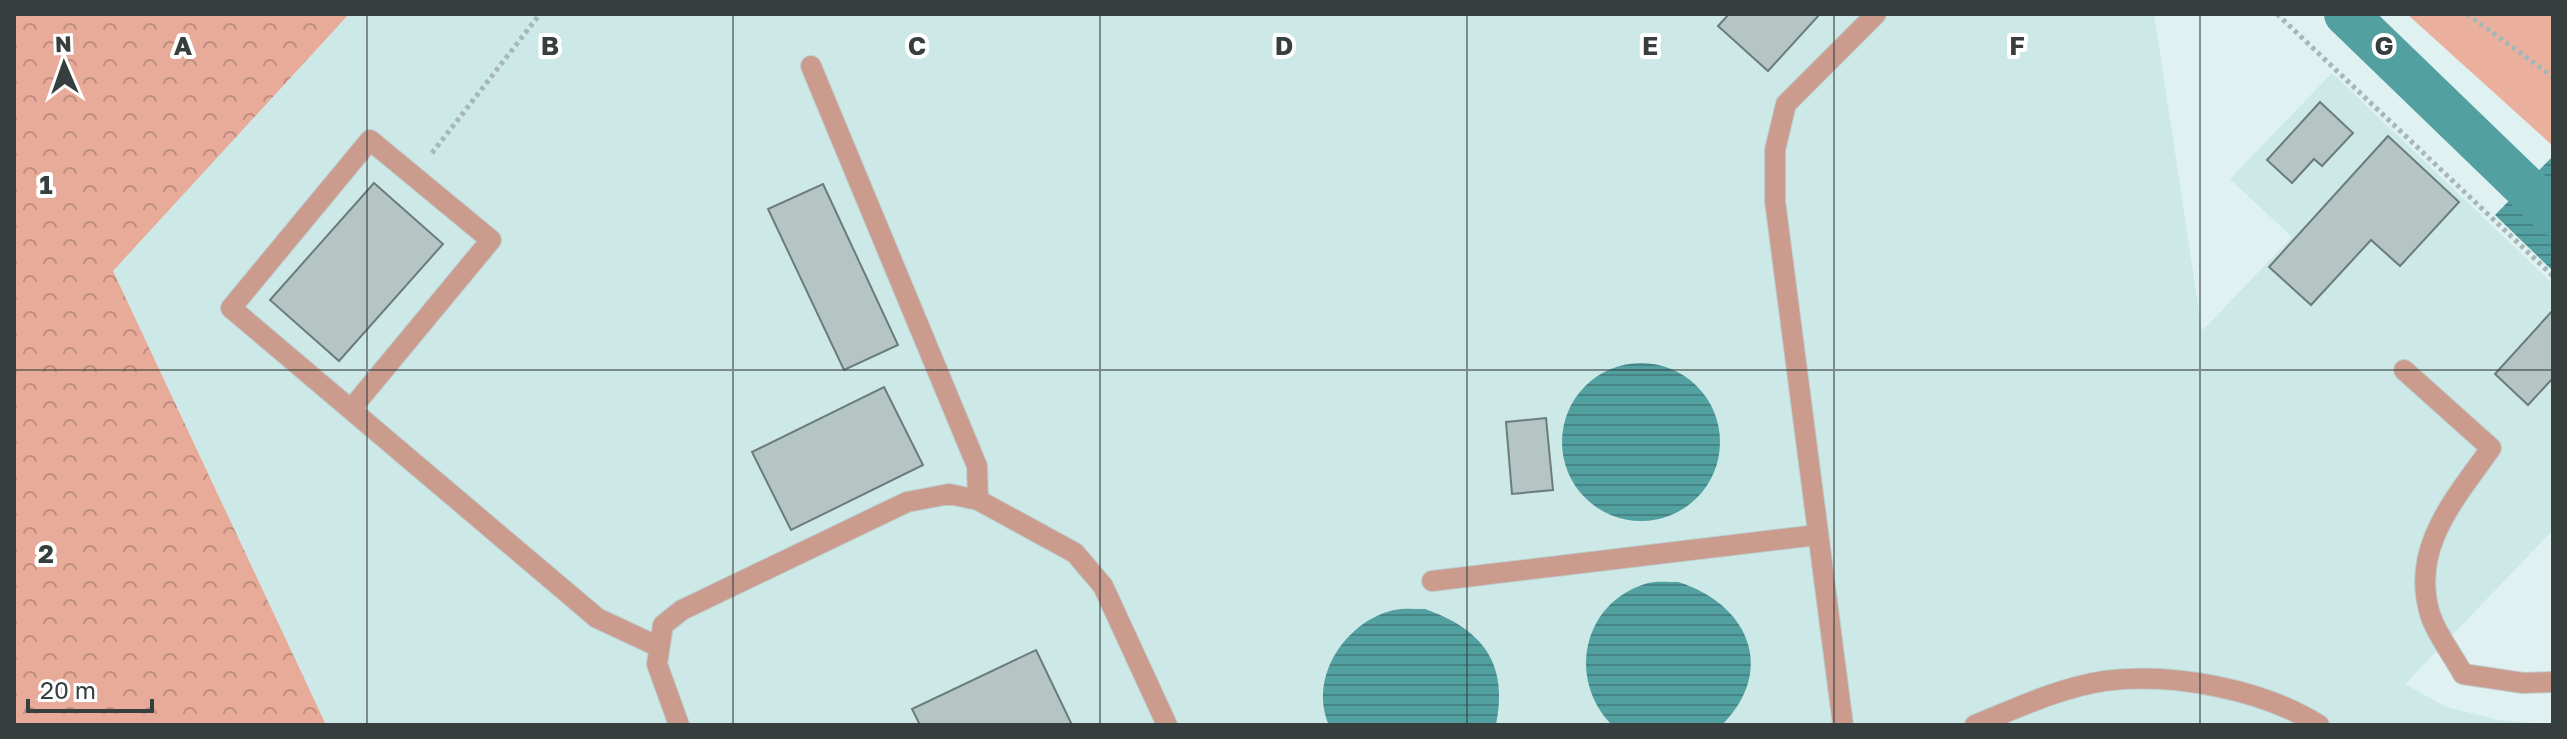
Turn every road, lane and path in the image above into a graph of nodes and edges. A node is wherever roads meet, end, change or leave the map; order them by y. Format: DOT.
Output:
graph roads {
  1 [pos="540,14"];
  2 [pos="1876,14"];
  3 [pos="2277,14"];
  4 [pos="2467,14"];
  5 [pos="811,66"];
  6 [pos="2553,77"];
  7 [pos="414,176"];
  8 [pos="2553,276"];
  9 [pos="2404,370"];
  10 [pos="352,408"];
  11 [pos="978,500"];
  12 [pos="1817,535"];
  13 [pos="1432,581"];
  14 [pos="657,646"];
  15 [pos="2553,682"];
  16 [pos="679,725"];
  17 [pos="1167,725"];
  18 [pos="1843,725"];
  19 [pos="1975,725"];
  20 [pos="2319,725"];
  1 -- 7 [label="path"];
  2 -- 12 [label="lane"];
  3 -- 8 [label="path"];
  4 -- 6 [label="path"];
  5 -- 11 [label="lane"];
  7 -- 10 [label="lane"];
  7 -- 10 [label="lane"];
  9 -- 15 [label="lane"];
  10 -- 14 [label="lane"];
  11 -- 14 [label="lane"];
  11 -- 17 [label="lane"];
  12 -- 13 [label="lane"];
  12 -- 18 [label="lane"];
  14 -- 16 [label="lane"];
  19 -- 20 [label="lane"];
}
